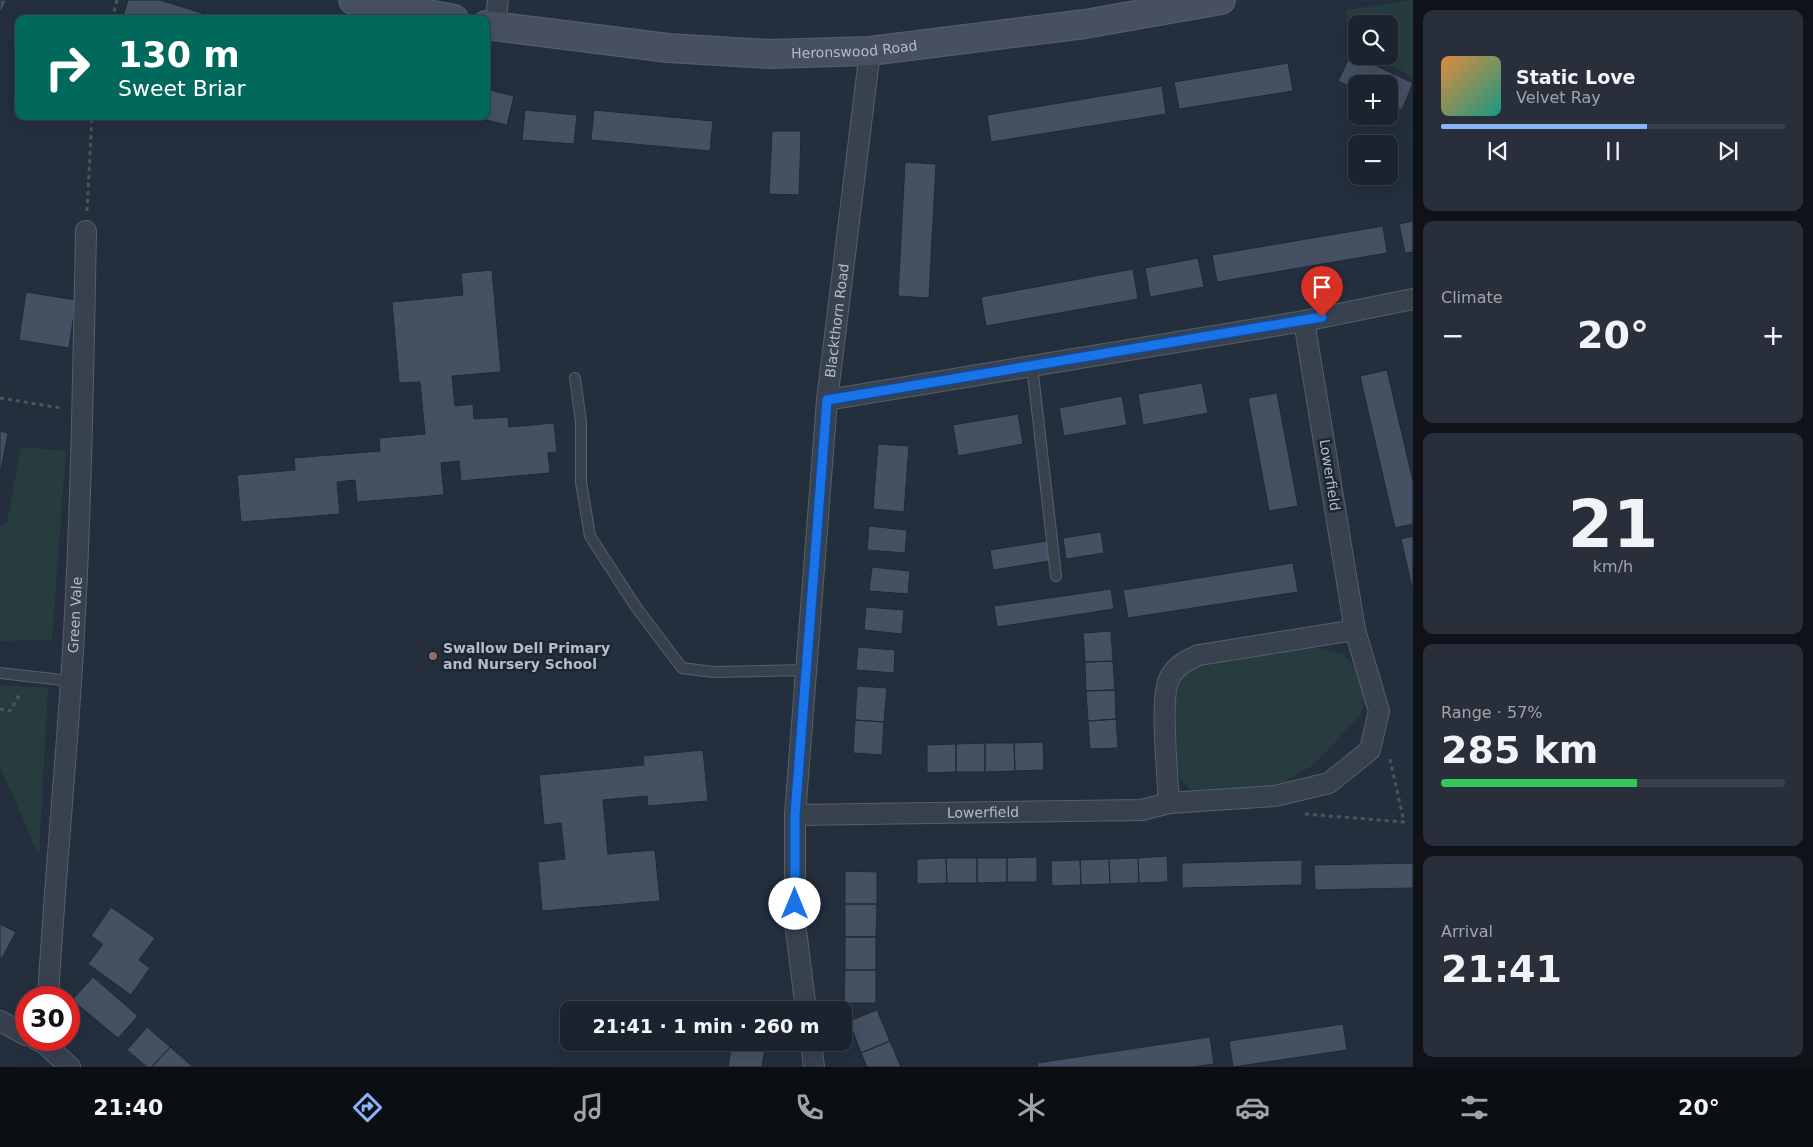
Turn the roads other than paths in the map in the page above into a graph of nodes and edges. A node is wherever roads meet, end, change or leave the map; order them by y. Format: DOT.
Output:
graph roads {
  1 [pos="353,0"];
  2 [pos="1221,0"];
  3 [pos="433,15"];
  4 [pos="493,17"];
  5 [pos="870,50"];
  6 [pos="86,231"];
  7 [pos="1413,299"];
  8 [pos="1304,321"];
  9 [pos="1032,365"];
  10 [pos="575,378"];
  11 [pos="827,400"];
  12 [pos="1056,576"];
  13 [pos="1355,630"];
  14 [pos="806,670"];
  15 [pos="0,673"];
  16 [pos="71,681"];
  17 [pos="1170,803"];
  18 [pos="795,815"];
  19 [pos="49,986"];
  20 [pos="805,1001"];
  21 [pos="0,1021"];
  22 [pos="15,1028"];
  23 [pos="53,1051"];
  24 [pos="812,1051"];
  25 [pos="70,1067"];
  26 [pos="814,1067"];
  1 -- 3 [label="street"];
  2 -- 5 [label="street, Heronswood Road"];
  4 -- 5 [label="street, Heronswood Road"];
  5 -- 11 [label="street, Blackthorn Road"];
  6 -- 16 [label="street, Green Vale"];
  7 -- 8 [label="street"];
  8 -- 9 [label="street"];
  8 -- 13 [label="street, Lowerfield"];
  9 -- 11 [label="street"];
  9 -- 12 [label="lane"];
  10 -- 14 [label="lane"];
  11 -- 14 [label="street, Blackthorn Road"];
  13 -- 17 [label="street"];
  13 -- 17 [label="street, Lowerfield"];
  14 -- 18 [label="street, Blackthorn Road"];
  15 -- 16 [label="lane"];
  16 -- 19 [label="street, Green Vale"];
  17 -- 18 [label="street, Lowerfield"];
  18 -- 20 [label="street, Blackthorn Road"];
  21 -- 22 [label="street"];
  23 -- 25 [label="street"];
  24 -- 26 [label="street"];
}
